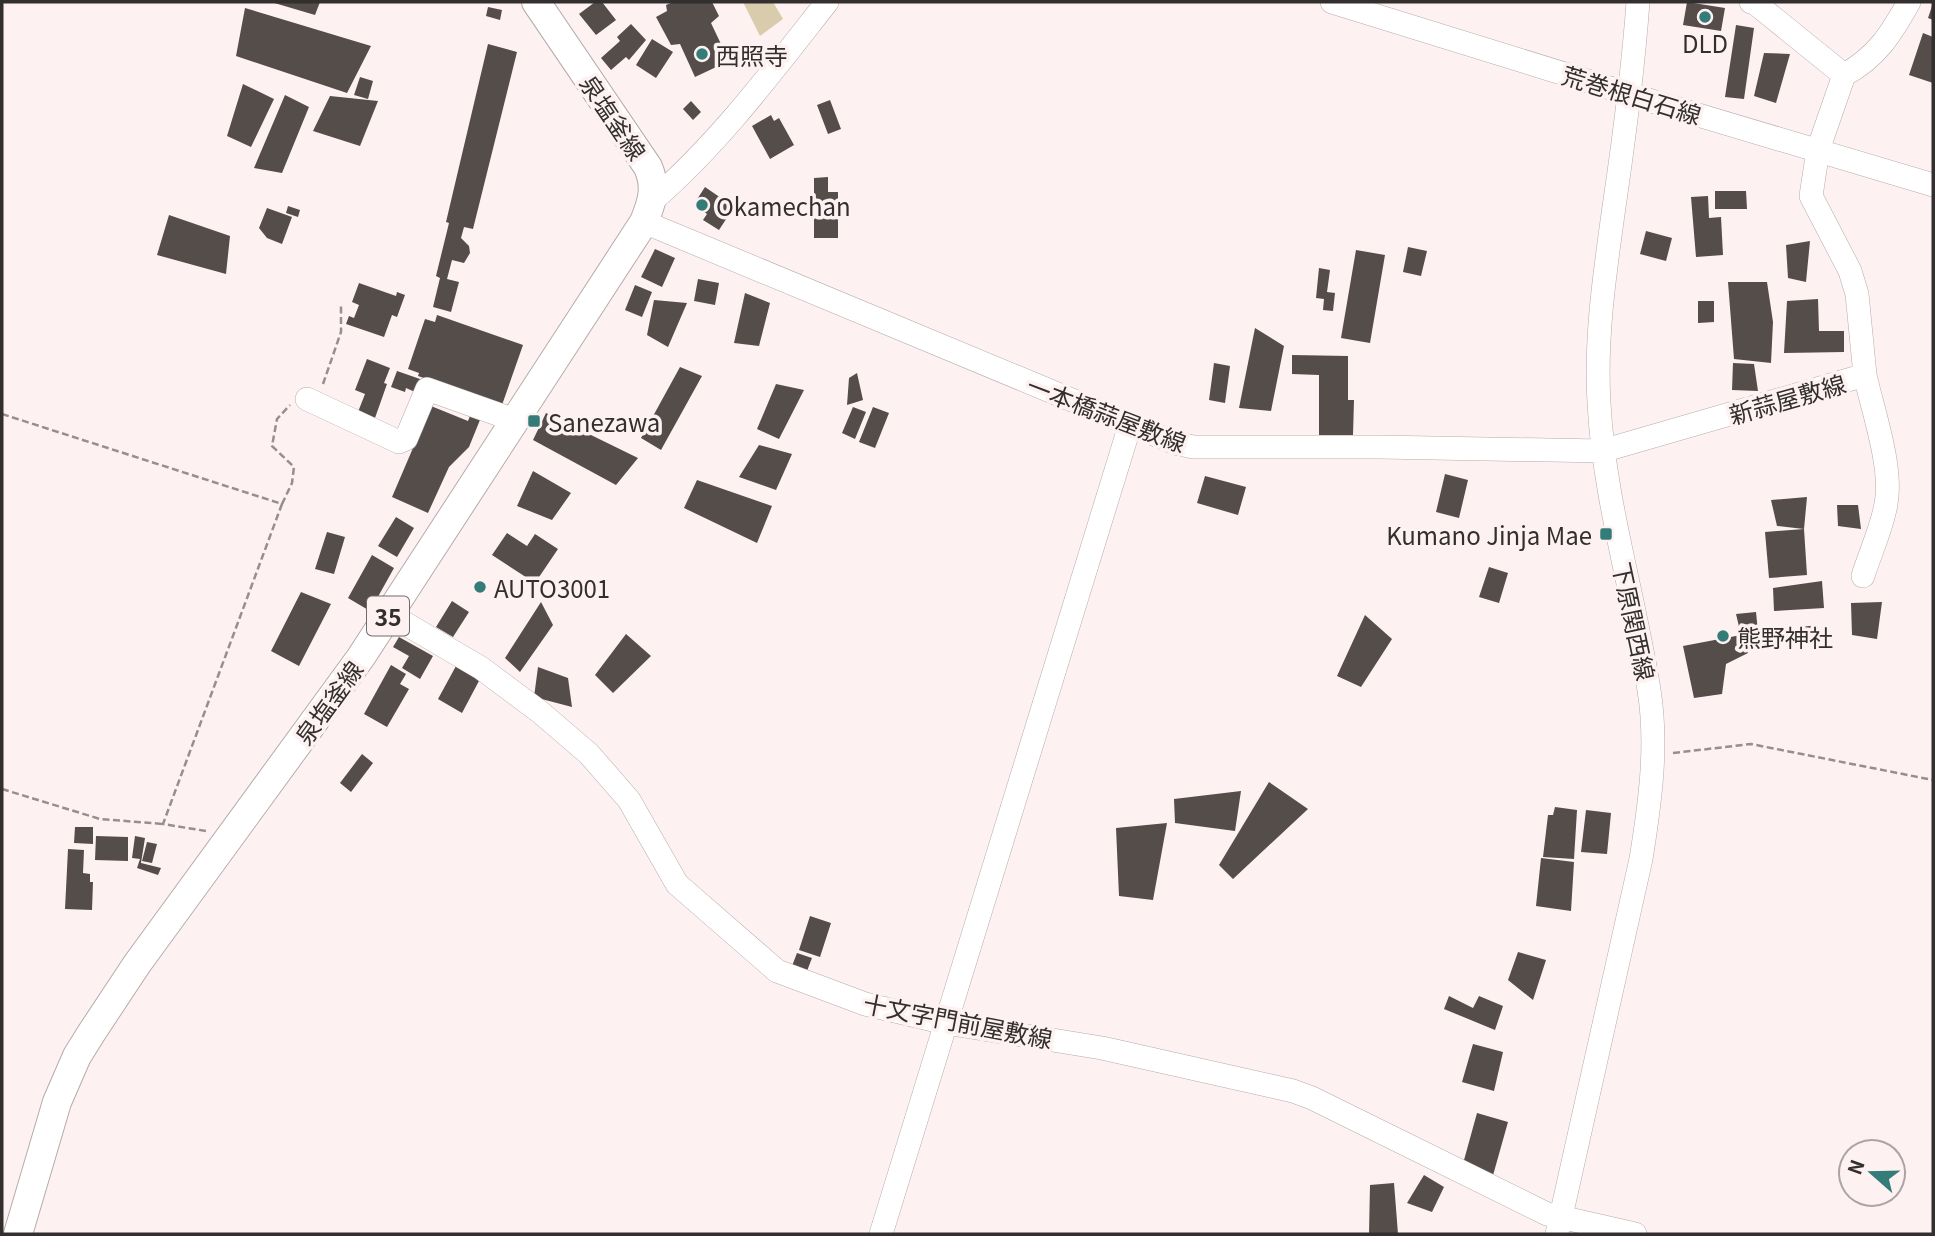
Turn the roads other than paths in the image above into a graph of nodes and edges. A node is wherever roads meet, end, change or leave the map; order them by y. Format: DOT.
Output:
graph roads {
  1 [pos="536,2"];
  2 [pos="827,2"];
  3 [pos="1332,2"];
  4 [pos="1638,2"];
  5 [pos="1751,2"];
  6 [pos="1909,2"];
  7 [pos="1844,75"];
  8 [pos="1630,94"];
  9 [pos="1818,150"];
  10 [pos="1933,185"];
  11 [pos="648,212"];
  12 [pos="1865,375"];
  13 [pos="307,399"];
  14 [pos="514,421"];
  15 [pos="1129,425"];
  16 [pos="1602,451"];
  17 [pos="1863,576"];
  18 [pos="389,614"];
  19 [pos="946,1023"];
  20 [pos="1559,1226"];
  21 [pos="24,1233"];
  22 [pos="881,1234"];
  23 [pos="1635,1234"];
  1 -- 11 [label="main road, 泉塩釜線"];
  2 -- 11 [label="street"];
  3 -- 8 [label="street, 荒巻根白石線"];
  4 -- 8 [label="street, 下原関西線"];
  5 -- 7 [label="street"];
  6 -- 7 [label="street"];
  7 -- 9 [label="street, 新蒜屋敷線"];
  8 -- 9 [label="street, 荒巻根白石線"];
  8 -- 16 [label="street, 下原関西線"];
  9 -- 10 [label="street, 荒巻根白石線"];
  9 -- 12 [label="street, 新蒜屋敷線"];
  11 -- 14 [label="main road, 泉塩釜線 / 35"];
  11 -- 15 [label="street, 一本橋蒜屋敷線"];
  12 -- 16 [label="street, 新蒜屋敷線"];
  12 -- 17 [label="street"];
  13 -- 14 [label="street"];
  14 -- 18 [label="main road, 泉塩釜線 / 35"];
  15 -- 16 [label="street, 一本橋蒜屋敷線"];
  15 -- 19 [label="street"];
  16 -- 20 [label="street, 下原関西線"];
  18 -- 19 [label="street, 十文字門前屋敷線"];
  18 -- 21 [label="main road, 泉塩釜線 / 35"];
  19 -- 20 [label="street, 十文字門前屋敷線"];
  19 -- 22 [label="street"];
  20 -- 23 [label="street, 十文字門前屋敷線"];
}
